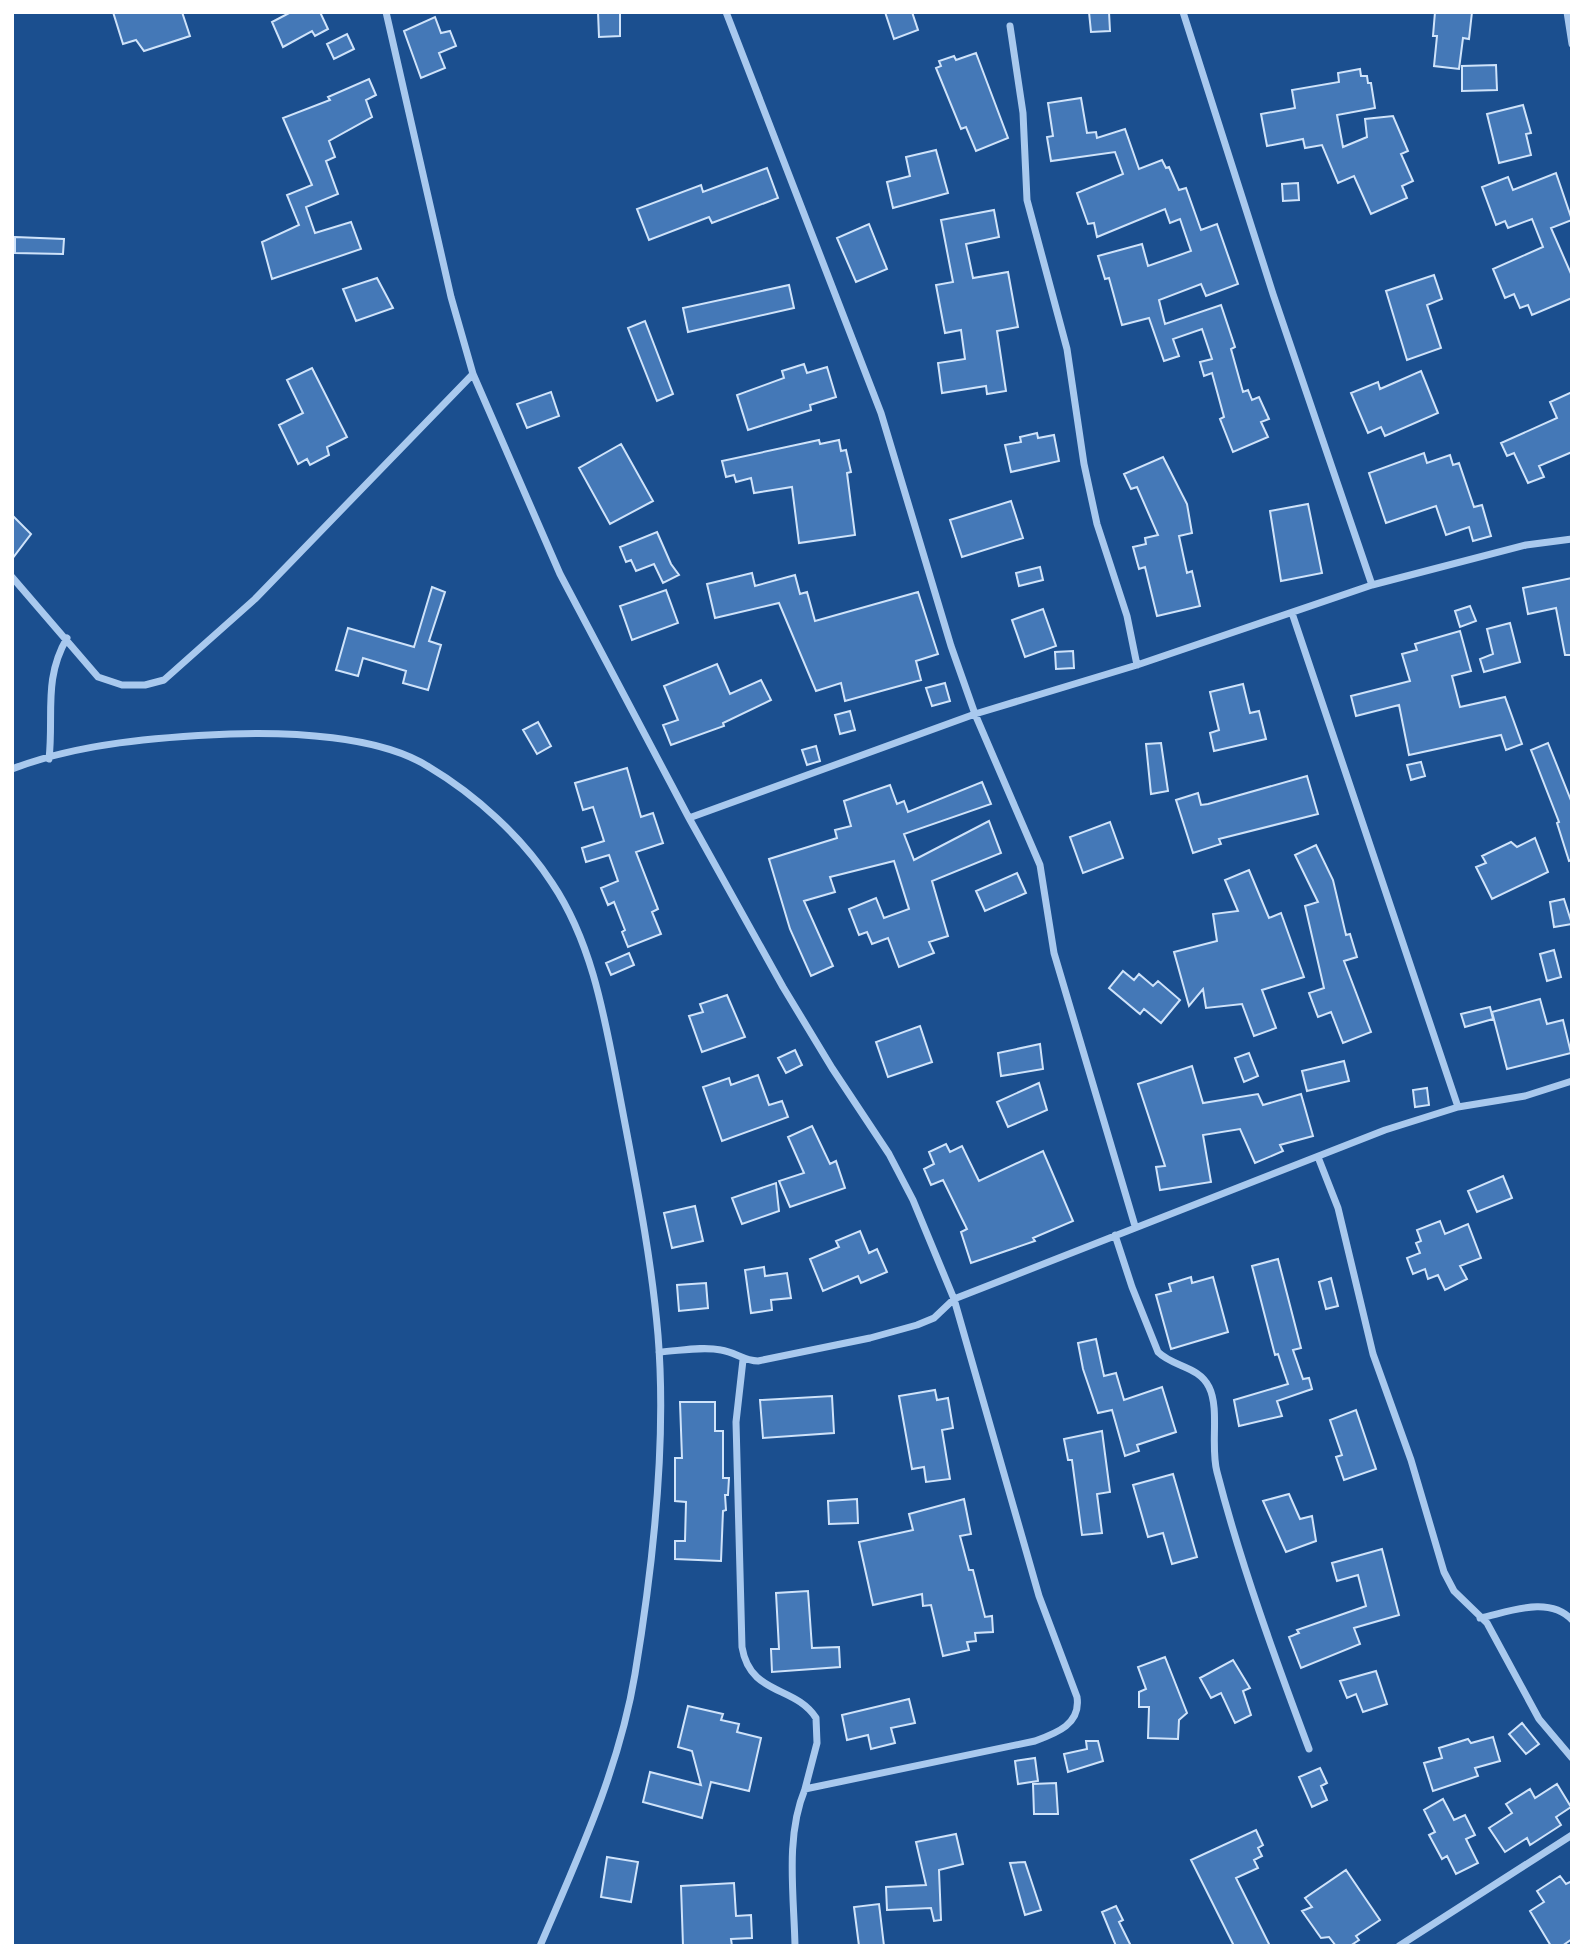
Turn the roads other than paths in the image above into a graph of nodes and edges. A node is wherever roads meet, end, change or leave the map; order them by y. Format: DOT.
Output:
graph roads {
  1 [pos="386,12"];
  2 [pos="726,12"];
  3 [pos="1183,12"];
  4 [pos="1567,12"];
  5 [pos="1010,26"];
  6 [pos="1572,44"];
  7 [pos="473,374"];
  8 [pos="1572,539"];
  9 [pos="12,577"];
  10 [pos="1372,585"];
  11 [pos="1292,613"];
  12 [pos="67,638"];
  13 [pos="1137,665"];
  14 [pos="975,714"];
  15 [pos="49,759"];
  16 [pos="12,769"];
  17 [pos="689,818"];
  18 [pos="1572,1081"];
  19 [pos="1458,1107"];
  20 [pos="1318,1157"];
  21 [pos="1135,1226"];
  22 [pos="1115,1235"];
  23 [pos="954,1299"];
  24 [pos="659,1352"];
  25 [pos="743,1360"];
  26 [pos="1480,1618"];
  27 [pos="1572,1620"];
  28 [pos="1309,1749"];
  29 [pos="1572,1758"];
  30 [pos="805,1789"];
  31 [pos="1572,1835"];
  32 [pos="540,1946"];
  33 [pos="795,1946"];
  34 [pos="1399,1946"];
  1 -- 7 [label="street"];
  2 -- 14 [label="street"];
  3 -- 10 [label="street"];
  4 -- 6 [label="street"];
  5 -- 13 [label="street"];
  7 -- 12 [label="street"];
  7 -- 17 [label="street"];
  8 -- 10 [label="street"];
  9 -- 12 [label="street"];
  10 -- 11 [label="street"];
  11 -- 13 [label="street"];
  11 -- 19 [label="street"];
  12 -- 15 [label="street"];
  13 -- 14 [label="street"];
  14 -- 17 [label="street"];
  14 -- 21 [label="street"];
  15 -- 16 [label="street"];
  15 -- 24 [label="street"];
  17 -- 23 [label="street"];
  18 -- 19 [label="street"];
  19 -- 20 [label="street"];
  20 -- 21 [label="street"];
  20 -- 26 [label="street"];
  21 -- 22 [label="street"];
  22 -- 23 [label="street"];
  22 -- 28 [label="street"];
  23 -- 25 [label="street"];
  23 -- 30 [label="street"];
  24 -- 25 [label="street"];
  24 -- 32 [label="street"];
  25 -- 30 [label="street"];
  26 -- 27 [label="street"];
  26 -- 29 [label="street"];
  30 -- 33 [label="street"];
  31 -- 34 [label="street"];
}
